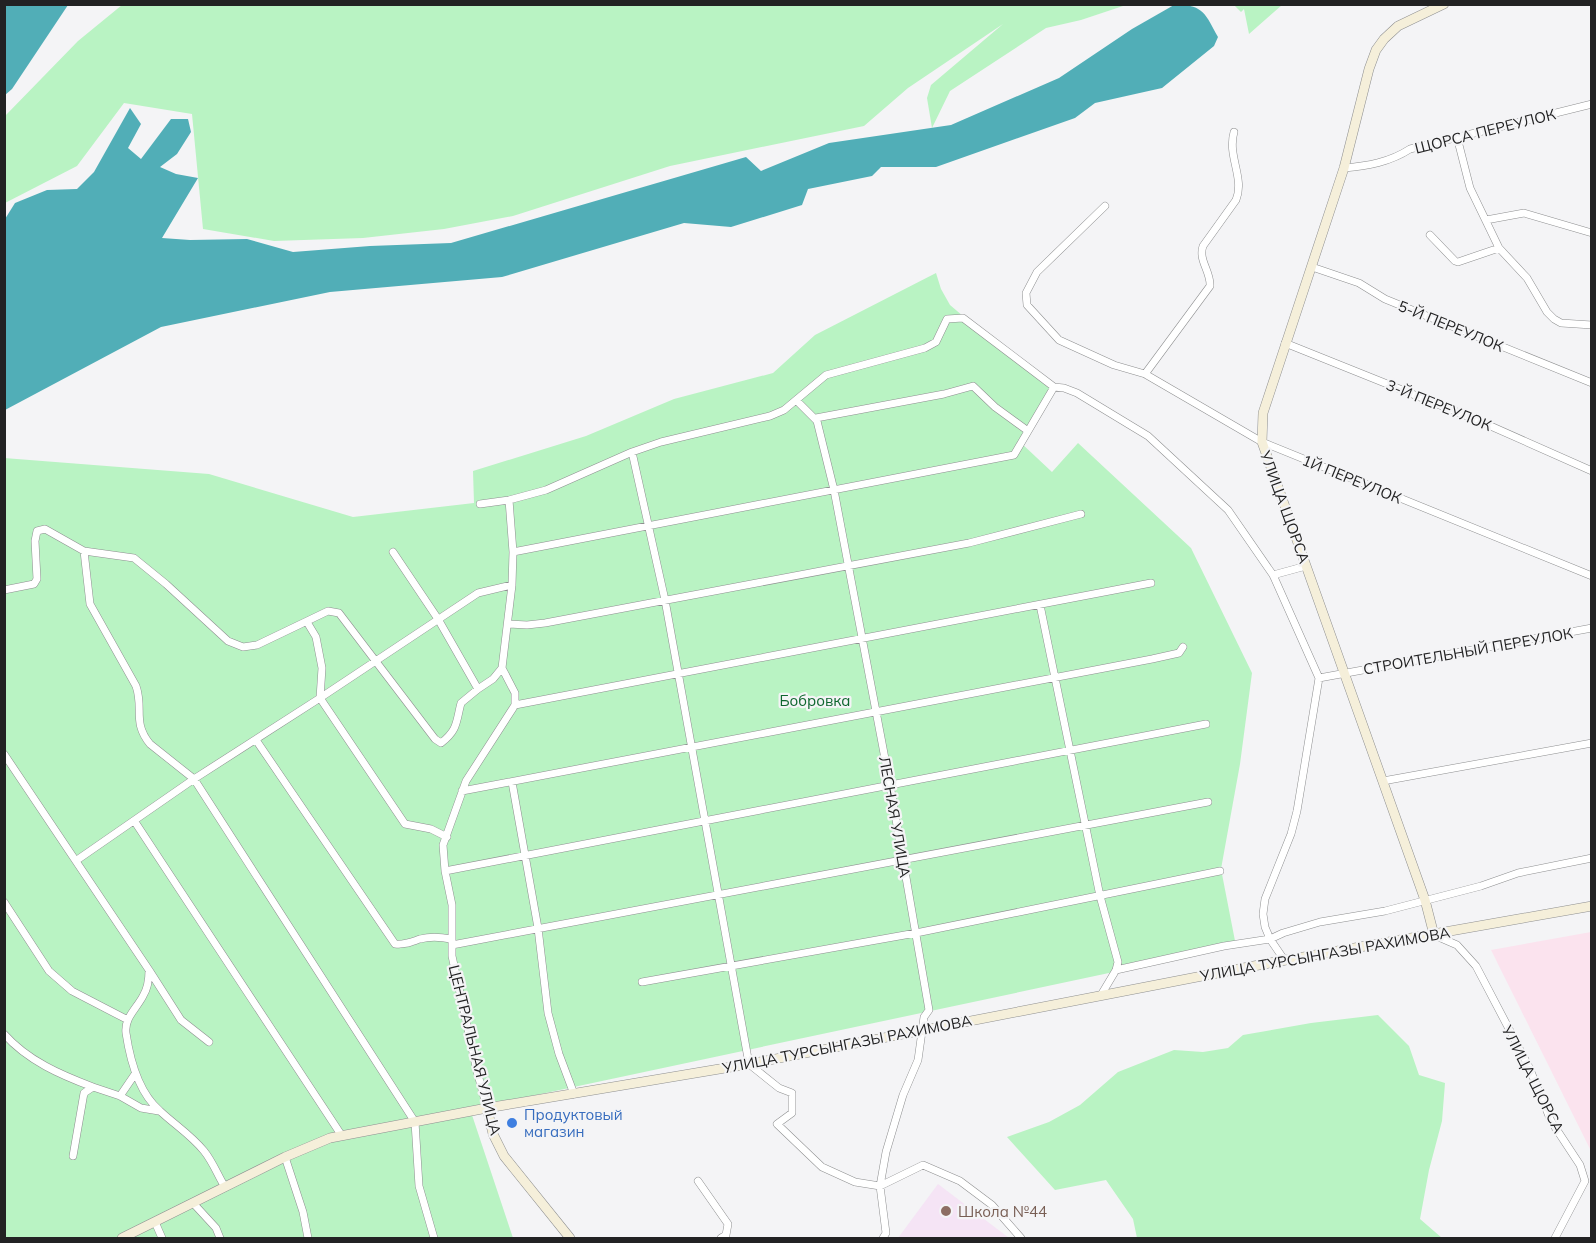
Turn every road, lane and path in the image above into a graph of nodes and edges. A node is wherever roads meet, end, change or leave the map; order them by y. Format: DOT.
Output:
graph roads {
  1 [pos="1444,4"];
  2 [pos="1592,104"];
  3 [pos="1234,132"];
  4 [pos="1457,137"];
  5 [pos="1344,168"];
  6 [pos="1105,206"];
  7 [pos="1486,220"];
  8 [pos="1592,233"];
  9 [pos="1430,235"];
  10 [pos="1499,248"];
  11 [pos="1312,267"];
  12 [pos="1592,325"];
  13 [pos="1285,343"];
  14 [pos="1145,374"];
  15 [pos="1592,383"];
  16 [pos="1054,387"];
  17 [pos="796,400"];
  18 [pos="816,418"];
  19 [pos="1028,431"];
  20 [pos="1262,442"];
  21 [pos="632,452"];
  22 [pos="1592,471"];
  23 [pos="834,490"];
  24 [pos="509,500"];
  25 [pos="480,504"];
  26 [pos="1081,514"];
  27 [pos="648,526"];
  28 [pos="84,551"];
  29 [pos="393,552"];
  30 [pos="513,552"];
  31 [pos="848,565"];
  32 [pos="1306,566"];
  33 [pos="1273,575"];
  34 [pos="1592,576"];
  35 [pos="1151,583"];
  36 [pos="512,585"];
  37 [pos="4,590"];
  38 [pos="665,600"];
  39 [pos="1040,605"];
  40 [pos="438,619"];
  41 [pos="307,622"];
  42 [pos="509,624"];
  43 [pos="1592,628"];
  44 [pos="862,639"];
  45 [pos="1183,647"];
  46 [pos="376,660"];
  47 [pos="502,668"];
  48 [pos="678,674"];
  49 [pos="1344,674"];
  50 [pos="1055,677"];
  51 [pos="1319,678"];
  52 [pos="478,689"];
  53 [pos="320,698"];
  54 [pos="514,705"];
  55 [pos="876,712"];
  56 [pos="1206,724"];
  57 [pos="256,740"];
  58 [pos="1592,743"];
  59 [pos="691,748"];
  60 [pos="1070,749"];
  61 [pos="4,754"];
  62 [pos="194,779"];
  63 [pos="1383,781"];
  64 [pos="512,782"];
  65 [pos="890,784"];
  66 [pos="462,791"];
  67 [pos="1208,802"];
  68 [pos="705,820"];
  69 [pos="135,822"];
  70 [pos="1086,825"];
  71 [pos="447,837"];
  72 [pos="526,854"];
  73 [pos="1592,858"];
  74 [pos="903,859"];
  75 [pos="77,860"];
  76 [pos="445,871"];
  77 [pos="1220,871"];
  78 [pos="718,895"];
  79 [pos="1100,896"];
  80 [pos="1425,900"];
  81 [pos="4,902"];
  82 [pos="1592,906"];
  83 [pos="538,928"];
  84 [pos="916,933"];
  85 [pos="1434,935"];
  86 [pos="1270,939"];
  87 [pos="452,942"];
  88 [pos="1284,961"];
  89 [pos="732,966"];
  90 [pos="149,970"];
  91 [pos="1116,970"];
  92 [pos="642,982"];
  93 [pos="1101,994"];
  94 [pos="128,1020"];
  95 [pos="921,1032"];
  96 [pos="4,1034"];
  97 [pos="209,1042"];
  98 [pos="750,1064"];
  99 [pos="135,1074"];
  100 [pos="93,1088"];
  101 [pos="574,1094"];
  102 [pos="120,1096"];
  103 [pos="487,1108"];
  104 [pos="159,1110"];
  105 [pos="415,1122"];
  106 [pos="342,1136"];
  107 [pos="73,1156"];
  108 [pos="285,1157"];
  109 [pos="699,1181"];
  110 [pos="879,1186"];
  111 [pos="225,1187"];
  112 [pos="192,1203"];
  113 [pos="155,1222"];
  114 [pos="122,1239"];
  115 [pos="162,1239"];
  116 [pos="220,1239"];
  117 [pos="308,1239"];
  118 [pos="434,1239"];
  119 [pos="570,1239"];
  120 [pos="721,1239"];
  121 [pos="883,1239"];
  122 [pos="1021,1239"];
  123 [pos="1555,1239"];
  1 -- 5 [label="street, УЛИЦА ЩОРСА"];
  2 -- 4 [label="street, ЩОРСА ПЕРЕУЛОК"];
  3 -- 14 [label="street"];
  4 -- 5 [label="street, ЩОРСА ПЕРЕУЛОК"];
  4 -- 7 [label="street"];
  5 -- 11 [label="street, УЛИЦА ЩОРСА"];
  6 -- 14 [label="street, 1Й ПЕРЕУЛОК"];
  7 -- 8 [label="street"];
  7 -- 10 [label="street"];
  9 -- 10 [label="street"];
  10 -- 12 [label="street"];
  11 -- 13 [label="street, УЛИЦА ЩОРСА"];
  11 -- 15 [label="street, 5-Й ПЕРЕУЛОК"];
  13 -- 20 [label="street, УЛИЦА ЩОРСА"];
  13 -- 22 [label="street, 3-Й ПЕРЕУЛОК"];
  14 -- 20 [label="street, 1Й ПЕРЕУЛОК"];
  16 -- 17 [label="street"];
  16 -- 19 [label="street"];
  16 -- 33 [label="street"];
  17 -- 18 [label="street"];
  17 -- 21 [label="street"];
  18 -- 19 [label="street"];
  18 -- 23 [label="street, ЛЕСНАЯ УЛИЦА"];
  19 -- 23 [label="street"];
  20 -- 32 [label="street, УЛИЦА ЩОРСА"];
  20 -- 34 [label="street, 1Й ПЕРЕУЛОК"];
  21 -- 24 [label="street"];
  21 -- 27 [label="street"];
  23 -- 27 [label="street"];
  23 -- 31 [label="street, ЛЕСНАЯ УЛИЦА"];
  24 -- 25 [label="street"];
  24 -- 30 [label="street"];
  26 -- 31 [label="street"];
  27 -- 30 [label="street"];
  27 -- 38 [label="street"];
  28 -- 37 [label="street"];
  28 -- 41 [label="street"];
  28 -- 62 [label="street"];
  29 -- 40 [label="street"];
  30 -- 36 [label="street"];
  31 -- 38 [label="street"];
  31 -- 44 [label="street, ЛЕСНАЯ УЛИЦА"];
  32 -- 33 [label="street"];
  32 -- 49 [label="street, УЛИЦА ЩОРСА"];
  33 -- 51 [label="street"];
  35 -- 39 [label="street"];
  36 -- 40 [label="street"];
  36 -- 42 [label="street"];
  38 -- 42 [label="street"];
  38 -- 48 [label="street"];
  39 -- 44 [label="street"];
  39 -- 50 [label="street"];
  40 -- 46 [label="street"];
  40 -- 52 [label="street"];
  41 -- 46 [label="street"];
  41 -- 53 [label="street"];
  42 -- 47 [label="street"];
  43 -- 49 [label="street, СТРОИТЕЛЬНЫЙ ПЕРЕУЛОК"];
  44 -- 48 [label="street"];
  44 -- 55 [label="street, ЛЕСНАЯ УЛИЦА"];
  45 -- 50 [label="street"];
  46 -- 52 [label="street"];
  46 -- 53 [label="street"];
  47 -- 52 [label="street"];
  47 -- 54 [label="street"];
  48 -- 54 [label="street"];
  48 -- 59 [label="street"];
  49 -- 51 [label="street, СТРОИТЕЛЬНЫЙ ПЕРЕУЛОК"];
  49 -- 63 [label="street, УЛИЦА ЩОРСА"];
  50 -- 55 [label="street"];
  50 -- 60 [label="street"];
  51 -- 86 [label="street"];
  53 -- 57 [label="street"];
  53 -- 71 [label="street"];
  54 -- 66 [label="street, ЦЕНТРАЛЬНАЯ УЛИЦА"];
  55 -- 59 [label="street"];
  55 -- 65 [label="street, ЛЕСНАЯ УЛИЦА"];
  56 -- 60 [label="street"];
  57 -- 62 [label="street"];
  57 -- 87 [label="street"];
  58 -- 63 [label="street"];
  59 -- 64 [label="street"];
  59 -- 68 [label="street"];
  60 -- 65 [label="street"];
  60 -- 70 [label="street"];
  61 -- 75 [label="street"];
  62 -- 69 [label="street"];
  62 -- 105 [label="street"];
  63 -- 80 [label="street, УЛИЦА ЩОРСА"];
  64 -- 66 [label="street"];
  64 -- 72 [label="street"];
  65 -- 68 [label="street"];
  65 -- 74 [label="street, ЛЕСНАЯ УЛИЦА"];
  66 -- 71 [label="street, ЦЕНТРАЛЬНАЯ УЛИЦА"];
  67 -- 70 [label="street"];
  68 -- 72 [label="street"];
  68 -- 78 [label="street"];
  69 -- 75 [label="street"];
  69 -- 106 [label="street"];
  70 -- 74 [label="street"];
  70 -- 79 [label="street"];
  71 -- 76 [label="street, ЦЕНТРАЛЬНАЯ УЛИЦА"];
  72 -- 76 [label="street"];
  72 -- 83 [label="street"];
  73 -- 80 [label="street"];
  74 -- 78 [label="street"];
  74 -- 84 [label="street, ЛЕСНАЯ УЛИЦА"];
  75 -- 90 [label="street"];
  76 -- 87 [label="street, ЦЕНТРАЛЬНАЯ УЛИЦА"];
  77 -- 79 [label="street"];
  78 -- 83 [label="street"];
  78 -- 89 [label="street"];
  79 -- 84 [label="street"];
  79 -- 91 [label="street"];
  80 -- 85 [label="street, УЛИЦА ЩОРСА"];
  80 -- 86 [label="street"];
  81 -- 94 [label="street"];
  82 -- 85 [label="street, УЛИЦА ТУРСЫНГАЗЫ РАХИМОВА"];
  83 -- 87 [label="street"];
  83 -- 101 [label="street"];
  84 -- 89 [label="street"];
  84 -- 95 [label="street, ЛЕСНАЯ УЛИЦА"];
  85 -- 88 [label="street, УЛИЦА ТУРСЫНГАЗЫ РАХИМОВА"];
  85 -- 123 [label="street, УЛИЦА ЩОРСА"];
  86 -- 88 [label="street"];
  86 -- 91 [label="street"];
  87 -- 103 [label="street, ЦЕНТРАЛЬНАЯ УЛИЦА"];
  88 -- 93 [label="street, УЛИЦА ТУРСЫНГАЗЫ РАХИМОВА"];
  89 -- 92 [label="street"];
  89 -- 98 [label="street"];
  90 -- 94 [label="street"];
  90 -- 97 [label="street"];
  91 -- 93 [label="street"];
  93 -- 95 [label="street, УЛИЦА ТУРСЫНГАЗЫ РАХИМОВА"];
  94 -- 99 [label="street"];
  95 -- 98 [label="street, УЛИЦА ТУРСЫНГАЗЫ РАХИМОВА"];
  95 -- 110 [label="street, ЛЕСНАЯ УЛИЦА"];
  96 -- 100 [label="street"];
  98 -- 101 [label="street, УЛИЦА ТУРСЫНГАЗЫ РАХИМОВА"];
  98 -- 110 [label="street"];
  99 -- 102 [label="street"];
  99 -- 104 [label="street"];
  100 -- 102 [label="street"];
  100 -- 107 [label="street"];
  101 -- 103 [label="street, УЛИЦА ТУРСЫНГАЗЫ РАХИМОВА"];
  102 -- 104 [label="street"];
  103 -- 105 [label="street, УЛИЦА ТУРСЫНГАЗЫ РАХИМОВА"];
  103 -- 119 [label="street, ЦЕНТРАЛЬНАЯ УЛИЦА"];
  104 -- 111 [label="street"];
  105 -- 106 [label="street, УЛИЦА ТУРСЫНГАЗЫ РАХИМОВА"];
  105 -- 118 [label="street"];
  106 -- 108 [label="street, УЛИЦА ТУРСЫНГАЗЫ РАХИМОВА"];
  108 -- 111 [label="street, УЛИЦА ТУРСЫНГАЗЫ РАХИМОВА"];
  108 -- 117 [label="street"];
  109 -- 120 [label="street"];
  110 -- 121 [label="street, ЛЕСНАЯ УЛИЦА"];
  110 -- 122 [label="street"];
  111 -- 112 [label="street, УЛИЦА ТУРСЫНГАЗЫ РАХИМОВА"];
  112 -- 113 [label="street, УЛИЦА ТУРСЫНГАЗЫ РАХИМОВА"];
  112 -- 116 [label="street"];
  113 -- 114 [label="street, УЛИЦА ТУРСЫНГАЗЫ РАХИМОВА"];
  113 -- 115 [label="street"];
}
